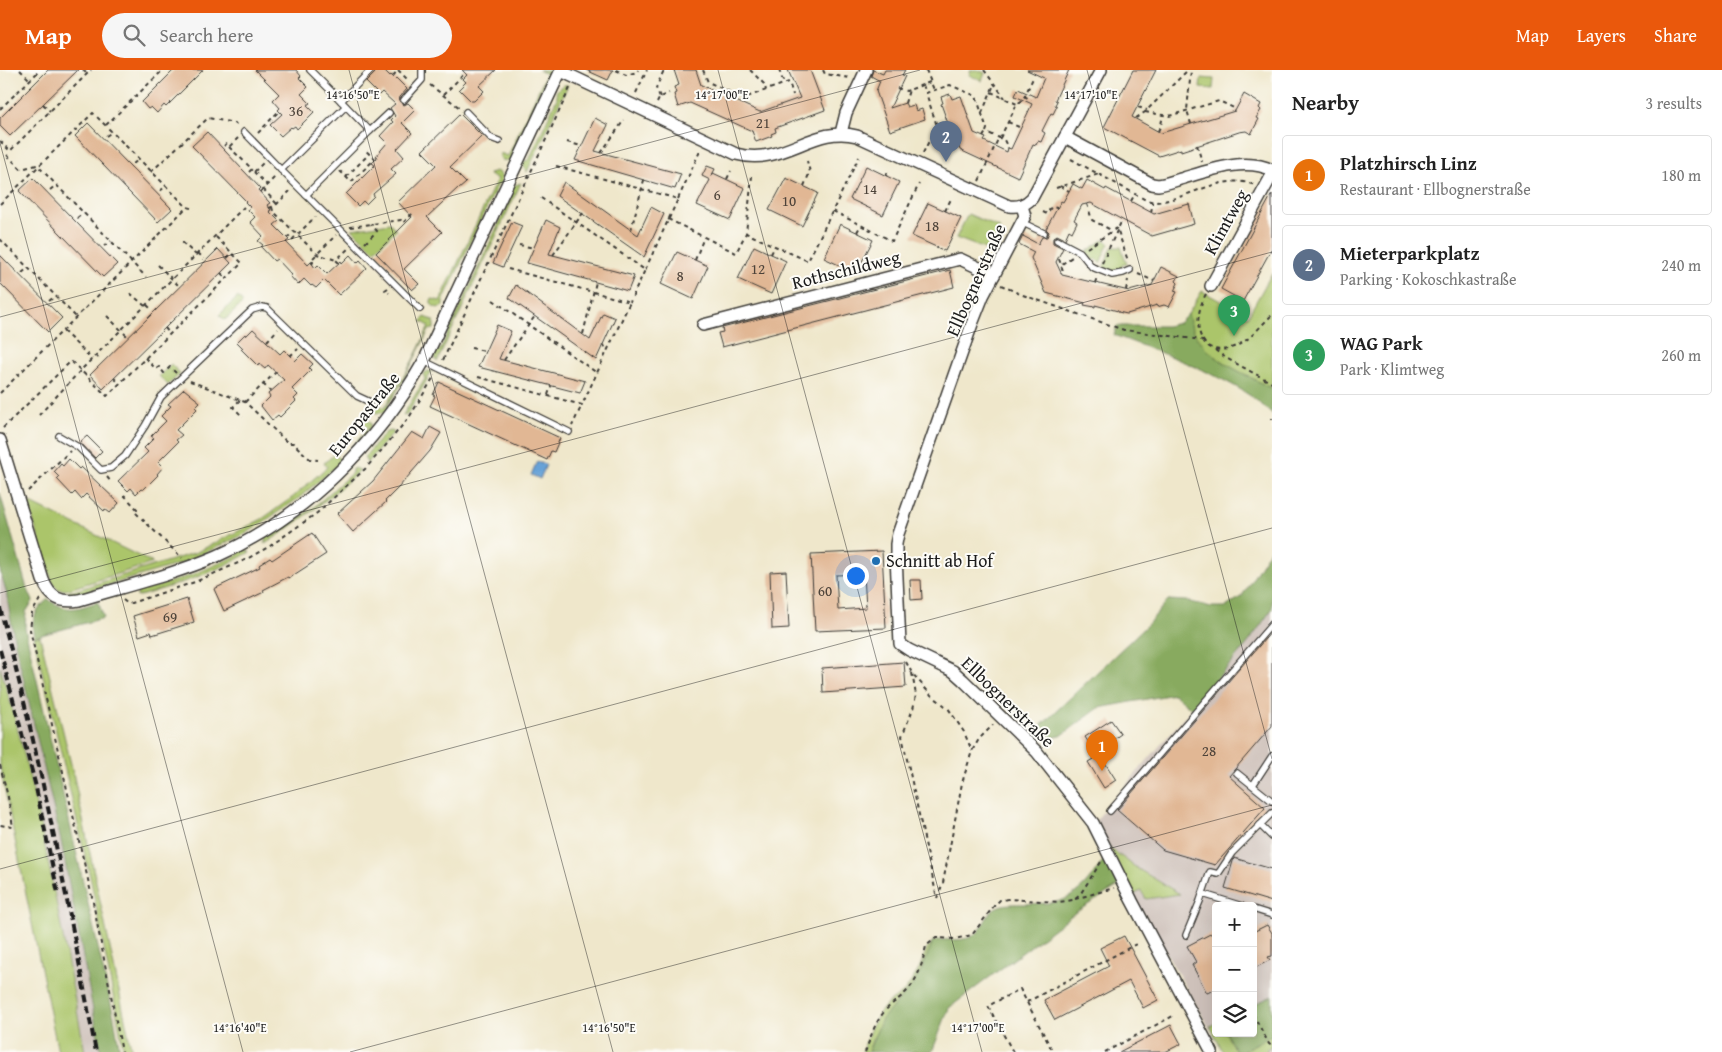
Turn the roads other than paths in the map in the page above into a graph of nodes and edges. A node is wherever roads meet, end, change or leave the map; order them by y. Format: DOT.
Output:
graph roads {
  1 [pos="310,70"];
  2 [pos="371,70"];
  3 [pos="422,70"];
  4 [pos="561,70"];
  5 [pos="1101,70"];
  6 [pos="864,75"];
  7 [pos="404,100"];
  8 [pos="341,101"];
  9 [pos="346,106"];
  10 [pos="466,112"];
  11 [pos="389,113"];
  12 [pos="370,131"];
  13 [pos="244,132"];
  14 [pos="841,133"];
  15 [pos="1065,137"];
  16 [pos="499,141"];
  17 [pos="281,170"];
  18 [pos="1272,170"];
  19 [pos="1272,175"];
  20 [pos="306,195"];
  21 [pos="1022,206"];
  22 [pos="1022,222"];
  23 [pos="1044,234"];
  24 [pos="1057,240"];
  25 [pos="1130,270"];
  26 [pos="992,278"];
  27 [pos="1211,286"];
  28 [pos="420,309"];
  29 [pos="703,324"];
  30 [pos="424,361"];
  31 [pos="370,402"];
  32 [pos="569,432"];
  33 [pos="59,436"];
  34 [pos="0,440"];
  35 [pos="1272,624"];
  36 [pos="1272,756"];
  37 [pos="1237,773"];
  38 [pos="1253,785"];
  39 [pos="1272,800"];
  40 [pos="1110,811"];
  41 [pos="1272,813"];
  42 [pos="1260,825"];
  43 [pos="1272,837"];
  44 [pos="1203,894"];
  45 [pos="1229,902"];
  46 [pos="1257,910"];
  47 [pos="1272,915"];
  48 [pos="1186,935"];
  49 [pos="1212,1052"];
  1 -- 8 [label="lane"];
  2 -- 8 [label="lane"];
  3 -- 7 [label="lane"];
  4 -- 14 [label="street"];
  4 -- 30 [label="street, Europastraße"];
  5 -- 15 [label="street"];
  6 -- 14 [label="street"];
  8 -- 9 [label="lane"];
  9 -- 12 [label="lane"];
  9 -- 17 [label="lane"];
  10 -- 16 [label="lane"];
  11 -- 12 [label="lane"];
  12 -- 20 [label="lane"];
  13 -- 17 [label="lane"];
  14 -- 21 [label="street"];
  15 -- 18 [label="street"];
  15 -- 21 [label="street"];
  17 -- 20 [label="lane"];
  19 -- 27 [label="street, Klimtweg"];
  20 -- 28 [label="lane"];
  21 -- 22 [label="street, Ellbognerstraße"];
  22 -- 23 [label="lane"];
  22 -- 26 [label="street, Ellbognerstraße"];
  24 -- 25 [label="lane"];
  26 -- 29 [label="street, Rothschildweg"];
  26 -- 49 [label="street, Ellbognerstraße"];
  30 -- 32 [label="lane"];
  30 -- 34 [label="street, Europastraße"];
  31 -- 33 [label="lane"];
  35 -- 40 [label="lane"];
  36 -- 38 [label="lane"];
  37 -- 38 [label="lane"];
  38 -- 39 [label="lane"];
  41 -- 42 [label="lane"];
  42 -- 43 [label="lane"];
  42 -- 44 [label="lane"];
  44 -- 45 [label="lane"];
  44 -- 48 [label="lane"];
  46 -- 47 [label="lane"];
}
